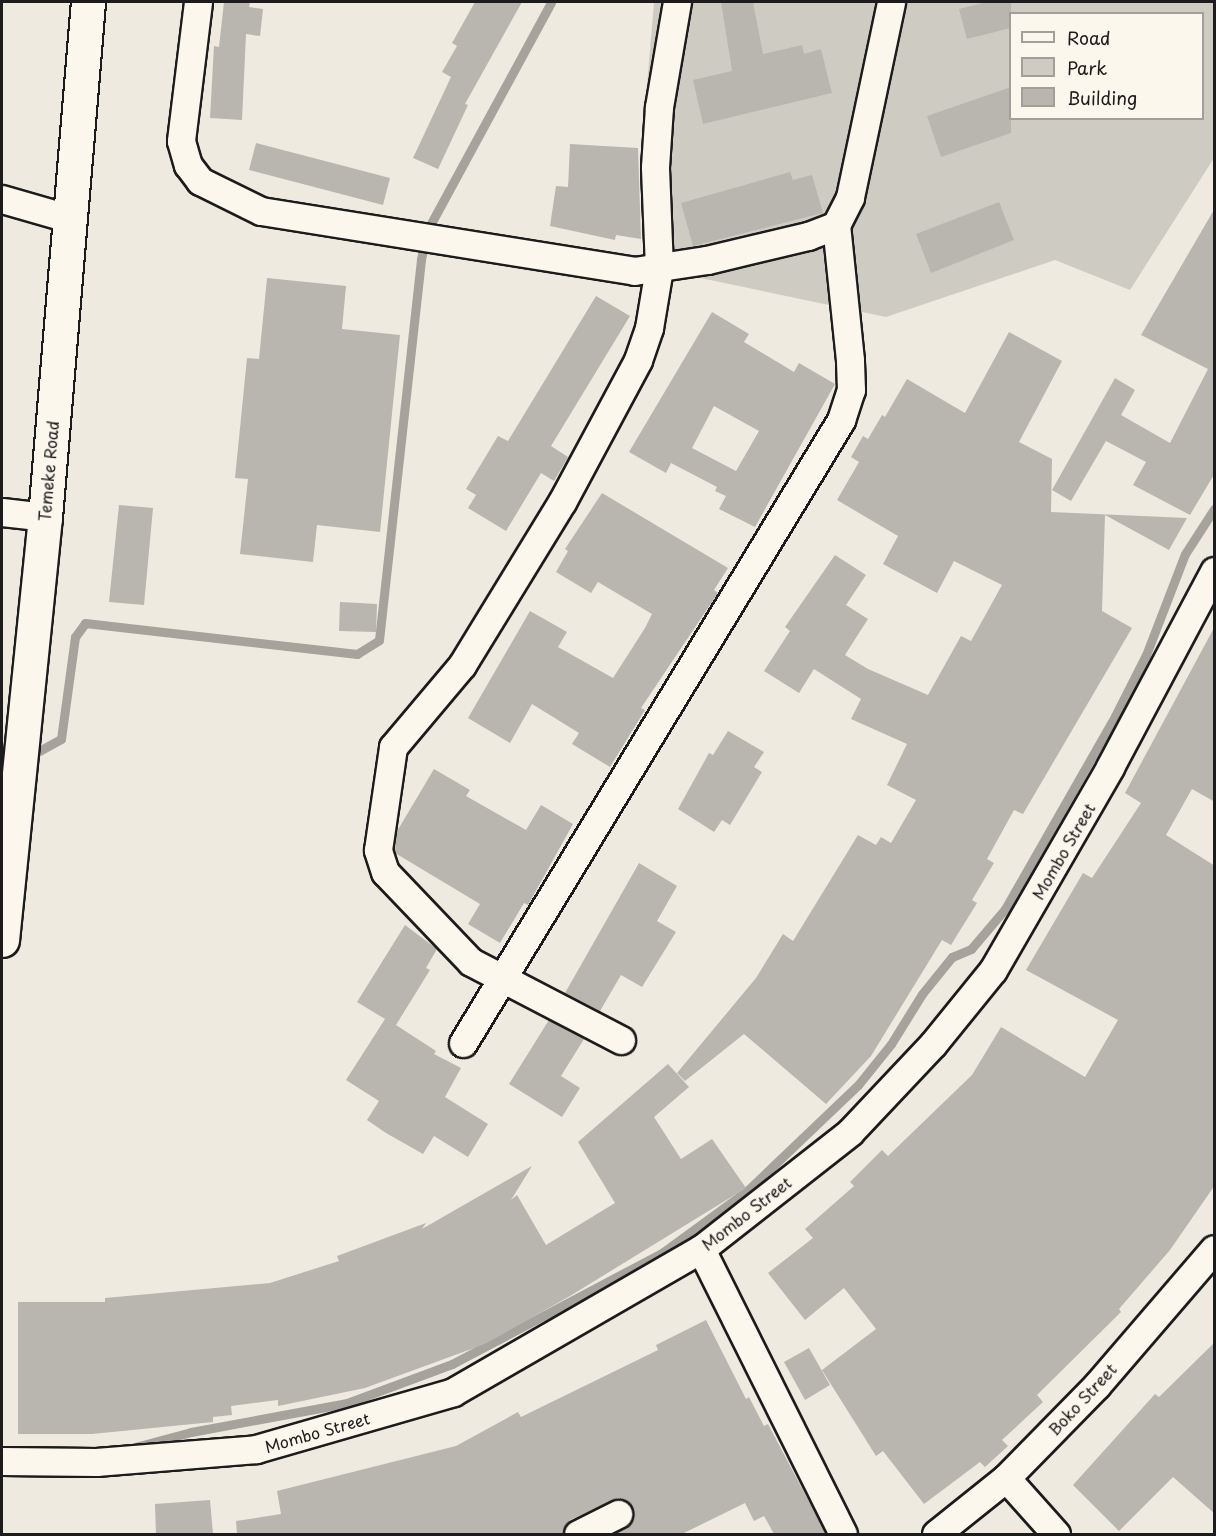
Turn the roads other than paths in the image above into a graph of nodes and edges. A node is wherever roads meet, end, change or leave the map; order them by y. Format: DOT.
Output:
graph roads {
  1 [pos="88,2"];
  2 [pos="198,2"];
  3 [pos="677,2"];
  4 [pos="891,2"];
  5 [pos="2,199"];
  6 [pos="68,218"];
  7 [pos="836,225"];
  8 [pos="658,268"];
  9 [pos="2,512"];
  10 [pos="45,517"];
  11 [pos="1215,571"];
  12 [pos="2,940"];
  13 [pos="503,981"];
  14 [pos="621,1040"];
  15 [pos="463,1043"];
  16 [pos="701,1249"];
  17 [pos="1215,1249"];
  18 [pos="2,1461"];
  19 [pos="1006,1478"];
  20 [pos="618,1514"];
  21 [pos="578,1534"];
  22 [pos="843,1534"];
  23 [pos="936,1534"];
  24 [pos="1056,1534"];
  1 -- 6 [label="street, Temeke Road"];
  2 -- 8 [label="street"];
  3 -- 8 [label="street"];
  4 -- 7 [label="street"];
  5 -- 6 [label="street"];
  6 -- 10 [label="street, Temeke Road"];
  7 -- 8 [label="street"];
  7 -- 13 [label="street"];
  8 -- 13 [label="street"];
  9 -- 10 [label="street"];
  10 -- 12 [label="street, Temeke Road"];
  11 -- 16 [label="street, Mombo Street"];
  13 -- 14 [label="street"];
  13 -- 15 [label="street"];
  16 -- 18 [label="street, Mombo Street"];
  16 -- 22 [label="street"];
  17 -- 19 [label="street, Boko Street"];
  19 -- 23 [label="street, Boko Street"];
  19 -- 24 [label="street"];
  20 -- 21 [label="street"];
}
